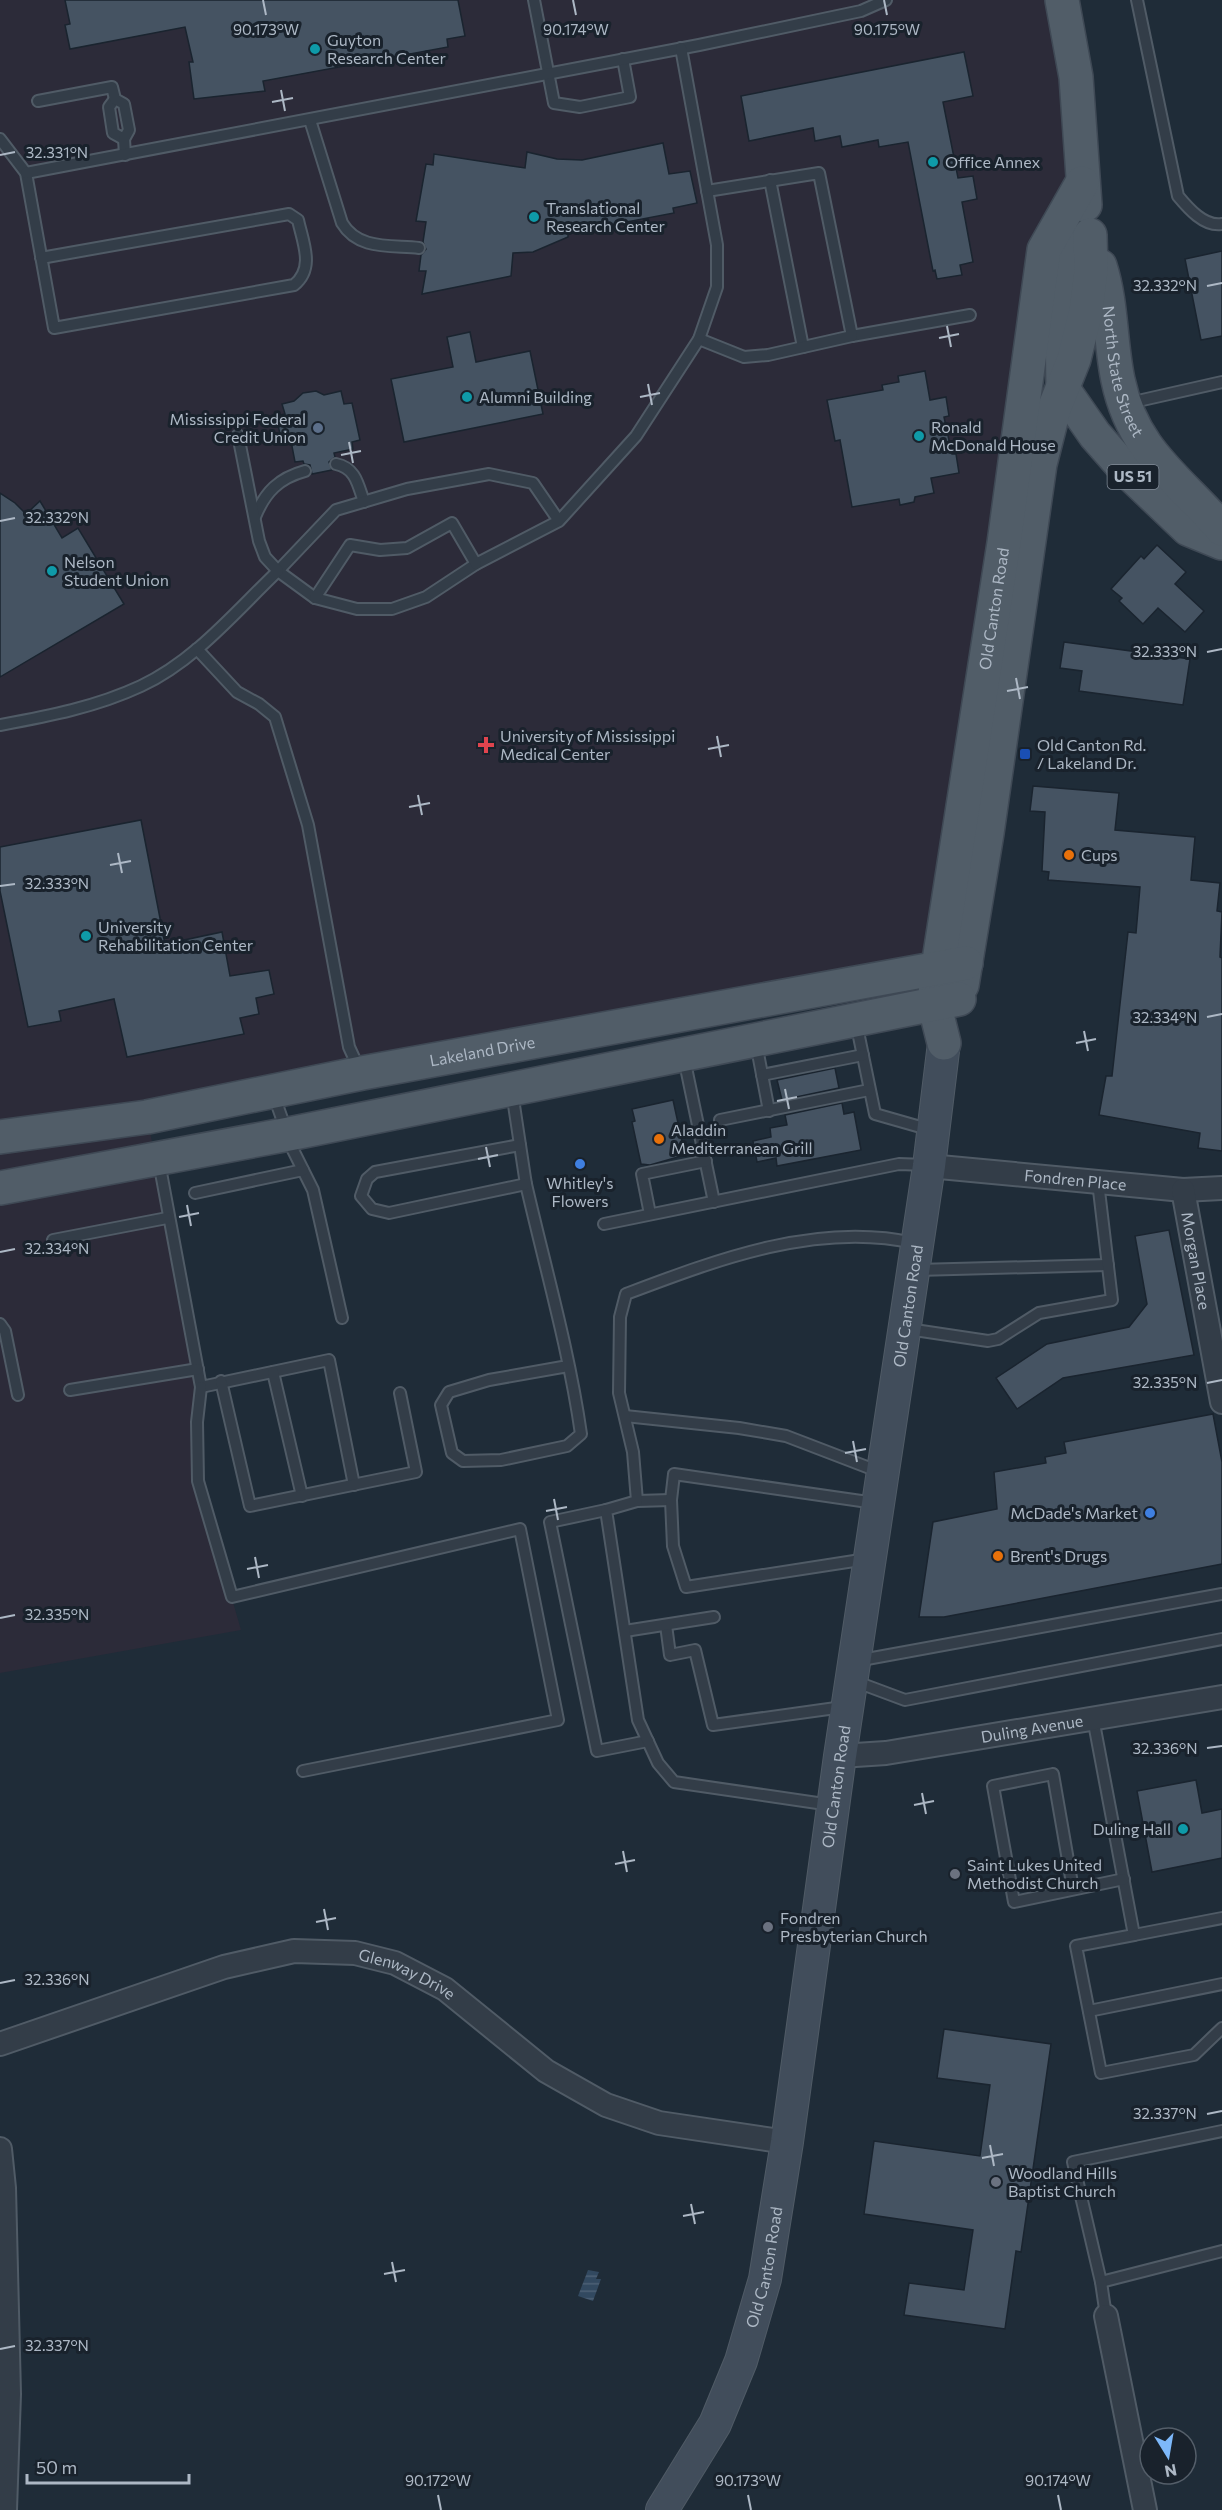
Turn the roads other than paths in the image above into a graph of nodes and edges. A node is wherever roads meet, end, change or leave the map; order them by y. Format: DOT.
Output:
graph roads {
  1 [pos="534,0"];
  2 [pos="886,0"];
  3 [pos="1062,0"];
  4 [pos="1137,0"];
  5 [pos="681,48"];
  6 [pos="623,60"];
  7 [pos="548,74"];
  8 [pos="115,99"];
  9 [pos="38,101"];
  10 [pos="310,120"];
  11 [pos="0,139"];
  12 [pos="124,139"];
  13 [pos="125,155"];
  14 [pos="26,173"];
  15 [pos="770,180"];
  16 [pos="1082,183"];
  17 [pos="707,191"];
  18 [pos="1222,224"];
  19 [pos="1090,235"];
  20 [pos="419,248"];
  21 [pos="41,258"];
  22 [pos="970,315"];
  23 [pos="852,336"];
  24 [pos="699,339"];
  25 [pos="803,347"];
  26 [pos="1222,382"];
  27 [pos="1063,389"];
  28 [pos="1124,404"];
  29 [pos="238,435"];
  30 [pos="336,464"];
  31 [pos="305,471"];
  32 [pos="364,502"];
  33 [pos="255,517"];
  34 [pos="559,521"];
  35 [pos="1222,529"];
  36 [pos="1222,543"];
  37 [pos="476,564"];
  38 [pos="278,571"];
  39 [pos="315,598"];
  40 [pos="196,649"];
  41 [pos="0,725"];
  42 [pos="952,965"];
  43 [pos="947,1001"];
  44 [pos="856,1018"];
  45 [pos="755,1039"];
  46 [pos="944,1043"];
  47 [pos="683,1053"];
  48 [pos="862,1055"];
  49 [pos="362,1074"];
  50 [pos="762,1075"];
  51 [pos="512,1089"];
  52 [pos="869,1090"];
  53 [pos="273,1092"];
  54 [pos="769,1110"];
  55 [pos="720,1120"];
  56 [pos="934,1131"];
  57 [pos="289,1134"];
  58 [pos="0,1137"];
  59 [pos="520,1145"];
  60 [pos="158,1159"];
  61 [pos="706,1161"];
  62 [pos="929,1166"];
  63 [pos="303,1170"];
  64 [pos="1098,1182"];
  65 [pos="526,1184"];
  66 [pos="0,1188"];
  67 [pos="1222,1188"];
  68 [pos="1183,1190"];
  69 [pos="195,1193"];
  70 [pos="714,1202"];
  71 [pos="650,1214"];
  72 [pos="167,1218"];
  73 [pos="604,1224"];
  74 [pos="53,1240"];
  75 [pos="916,1257"];
  76 [pos="1108,1265"];
  77 [pos="342,1318"];
  78 [pos="0,1324"];
  79 [pos="905,1328"];
  80 [pos="568,1366"];
  81 [pos="198,1369"];
  82 [pos="273,1372"];
  83 [pos="221,1381"];
  84 [pos="201,1386"];
  85 [pos="70,1390"];
  86 [pos="400,1393"];
  87 [pos="18,1395"];
  88 [pos="1222,1398"];
  89 [pos="625,1416"];
  90 [pos="354,1485"];
  91 [pos="880,1488"];
  92 [pos="302,1496"];
  93 [pos="671,1500"];
  94 [pos="637,1501"];
  95 [pos="606,1510"];
  96 [pos="870,1558"];
  97 [pos="1222,1594"];
  98 [pos="714,1617"];
  99 [pos="666,1625"];
  100 [pos="625,1631"];
  101 [pos="1222,1639"];
  102 [pos="851,1683"];
  103 [pos="1222,1697"];
  104 [pos="1093,1718"];
  105 [pos="648,1741"];
  106 [pos="840,1756"];
  107 [pos="303,1771"];
  108 [pos="833,1806"];
  109 [pos="1124,1879"];
  110 [pos="1073,1889"];
  111 [pos="1222,1918"];
  112 [pos="1134,1935"];
  113 [pos="1222,1984"];
  114 [pos="1089,2010"];
  115 [pos="1222,2028"];
  116 [pos="0,2044"];
  117 [pos="1222,2131"];
  118 [pos="787,2142"];
  119 [pos="0,2149"];
  120 [pos="1222,2251"];
  121 [pos="1101,2282"];
  122 [pos="1106,2316"];
  123 [pos="5,2510"];
  124 [pos="662,2510"];
  125 [pos="1144,2510"];
  1 -- 7 [label="lane"];
  2 -- 5 [label="lane"];
  3 -- 16 [label="main road, North State Street / US 51"];
  4 -- 18 [label="lane"];
  5 -- 6 [label="lane"];
  5 -- 17 [label="lane"];
  6 -- 7 [label="lane"];
  6 -- 7 [label="lane"];
  7 -- 10 [label="lane"];
  8 -- 9 [label="lane"];
  8 -- 12 [label="lane"];
  8 -- 12 [label="lane"];
  10 -- 13 [label="lane"];
  10 -- 20 [label="lane"];
  11 -- 14 [label="lane"];
  12 -- 13 [label="lane"];
  13 -- 14 [label="lane"];
  14 -- 21 [label="lane"];
  15 -- 17 [label="lane"];
  15 -- 23 [label="lane"];
  15 -- 25 [label="lane"];
  16 -- 19 [label="main road, North State Street / US 51"];
  16 -- 27 [label="main road, North State Street / US 51"];
  16 -- 42 [label="main road, Old Canton Road"];
  17 -- 24 [label="lane"];
  19 -- 27 [label="main road, Old Canton Road"];
  19 -- 28 [label="main road, North State Street / US 51"];
  21 -- 21 [label="lane"];
  22 -- 23 [label="lane"];
  23 -- 25 [label="lane"];
  24 -- 25 [label="lane"];
  24 -- 34 [label="lane"];
  26 -- 28 [label="lane"];
  27 -- 36 [label="main road, US 51"];
  27 -- 42 [label="main road, Old Canton Road"];
  28 -- 35 [label="main road, North State Street / US 51"];
  29 -- 33 [label="lane"];
  30 -- 32 [label="lane"];
  31 -- 33 [label="lane"];
  32 -- 34 [label="lane"];
  32 -- 38 [label="lane"];
  33 -- 38 [label="lane"];
  34 -- 37 [label="lane"];
  37 -- 39 [label="lane"];
  37 -- 39 [label="lane"];
  38 -- 39 [label="lane"];
  38 -- 40 [label="lane"];
  40 -- 41 [label="lane"];
  40 -- 49 [label="lane"];
  42 -- 43 [label="main road, Old Canton Road"];
  42 -- 49 [label="main road, Lakeland Drive"];
  43 -- 44 [label="main road"];
  43 -- 46 [label="main road, Old Canton Road"];
  44 -- 45 [label="main road"];
  44 -- 48 [label="lane"];
  45 -- 47 [label="main road"];
  45 -- 50 [label="lane"];
  46 -- 56 [label="street, Old Canton Road"];
  47 -- 51 [label="main road"];
  47 -- 61 [label="lane"];
  48 -- 50 [label="lane"];
  48 -- 52 [label="lane"];
  49 -- 53 [label="main road, Lakeland Drive"];
  50 -- 54 [label="lane"];
  51 -- 57 [label="main road"];
  51 -- 59 [label="lane"];
  52 -- 54 [label="lane"];
  52 -- 56 [label="lane"];
  53 -- 57 [label="lane"];
  53 -- 58 [label="main road, Lakeland Drive"];
  54 -- 55 [label="lane"];
  56 -- 62 [label="street, Old Canton Road"];
  57 -- 60 [label="main road"];
  57 -- 63 [label="lane"];
  59 -- 65 [label="lane"];
  59 -- 65 [label="lane"];
  60 -- 66 [label="main road"];
  60 -- 72 [label="lane"];
  61 -- 70 [label="lane"];
  61 -- 71 [label="lane"];
  62 -- 64 [label="street, Fondren Place"];
  62 -- 70 [label="lane"];
  62 -- 75 [label="street, Old Canton Road"];
  63 -- 69 [label="lane"];
  63 -- 77 [label="lane"];
  64 -- 68 [label="street, Fondren Place"];
  64 -- 76 [label="lane"];
  65 -- 80 [label="lane"];
  67 -- 68 [label="street, Fondren Place"];
  68 -- 88 [label="street, Morgan Place"];
  70 -- 71 [label="lane"];
  71 -- 73 [label="lane"];
  72 -- 74 [label="lane"];
  72 -- 81 [label="lane"];
  75 -- 76 [label="lane"];
  75 -- 79 [label="street, Old Canton Road"];
  75 -- 89 [label="lane"];
  76 -- 79 [label="lane"];
  78 -- 87 [label="lane"];
  79 -- 91 [label="street, Old Canton Road"];
  80 -- 80 [label="lane"];
  81 -- 84 [label="lane"];
  81 -- 85 [label="lane"];
  82 -- 83 [label="lane"];
  82 -- 90 [label="lane"];
  82 -- 92 [label="lane"];
  83 -- 84 [label="lane"];
  83 -- 92 [label="lane"];
  84 -- 107 [label="lane"];
  86 -- 90 [label="lane"];
  89 -- 91 [label="lane"];
  89 -- 94 [label="lane"];
  90 -- 92 [label="lane"];
  91 -- 93 [label="lane"];
  91 -- 96 [label="street, Old Canton Road"];
  93 -- 94 [label="lane"];
  93 -- 96 [label="lane"];
  94 -- 95 [label="lane"];
  95 -- 100 [label="lane"];
  95 -- 105 [label="lane"];
  96 -- 102 [label="street, Old Canton Road"];
  97 -- 102 [label="lane"];
  98 -- 99 [label="lane"];
  99 -- 100 [label="lane"];
  99 -- 102 [label="lane"];
  100 -- 105 [label="lane"];
  101 -- 102 [label="lane"];
  102 -- 106 [label="street, Old Canton Road"];
  103 -- 104 [label="street, Duling Avenue"];
  104 -- 106 [label="street, Duling Avenue"];
  104 -- 109 [label="lane"];
  105 -- 108 [label="lane"];
  106 -- 108 [label="street, Old Canton Road"];
  108 -- 118 [label="street, Old Canton Road"];
  109 -- 110 [label="lane"];
  109 -- 112 [label="lane"];
  110 -- 110 [label="lane"];
  111 -- 112 [label="lane"];
  112 -- 114 [label="lane"];
  113 -- 114 [label="lane"];
  114 -- 115 [label="lane"];
  116 -- 118 [label="street, Glenway Drive"];
  117 -- 121 [label="lane"];
  118 -- 124 [label="street, Old Canton Road"];
  119 -- 123 [label="street"];
  120 -- 121 [label="lane"];
  121 -- 122 [label="lane"];
  122 -- 125 [label="street"];
}
